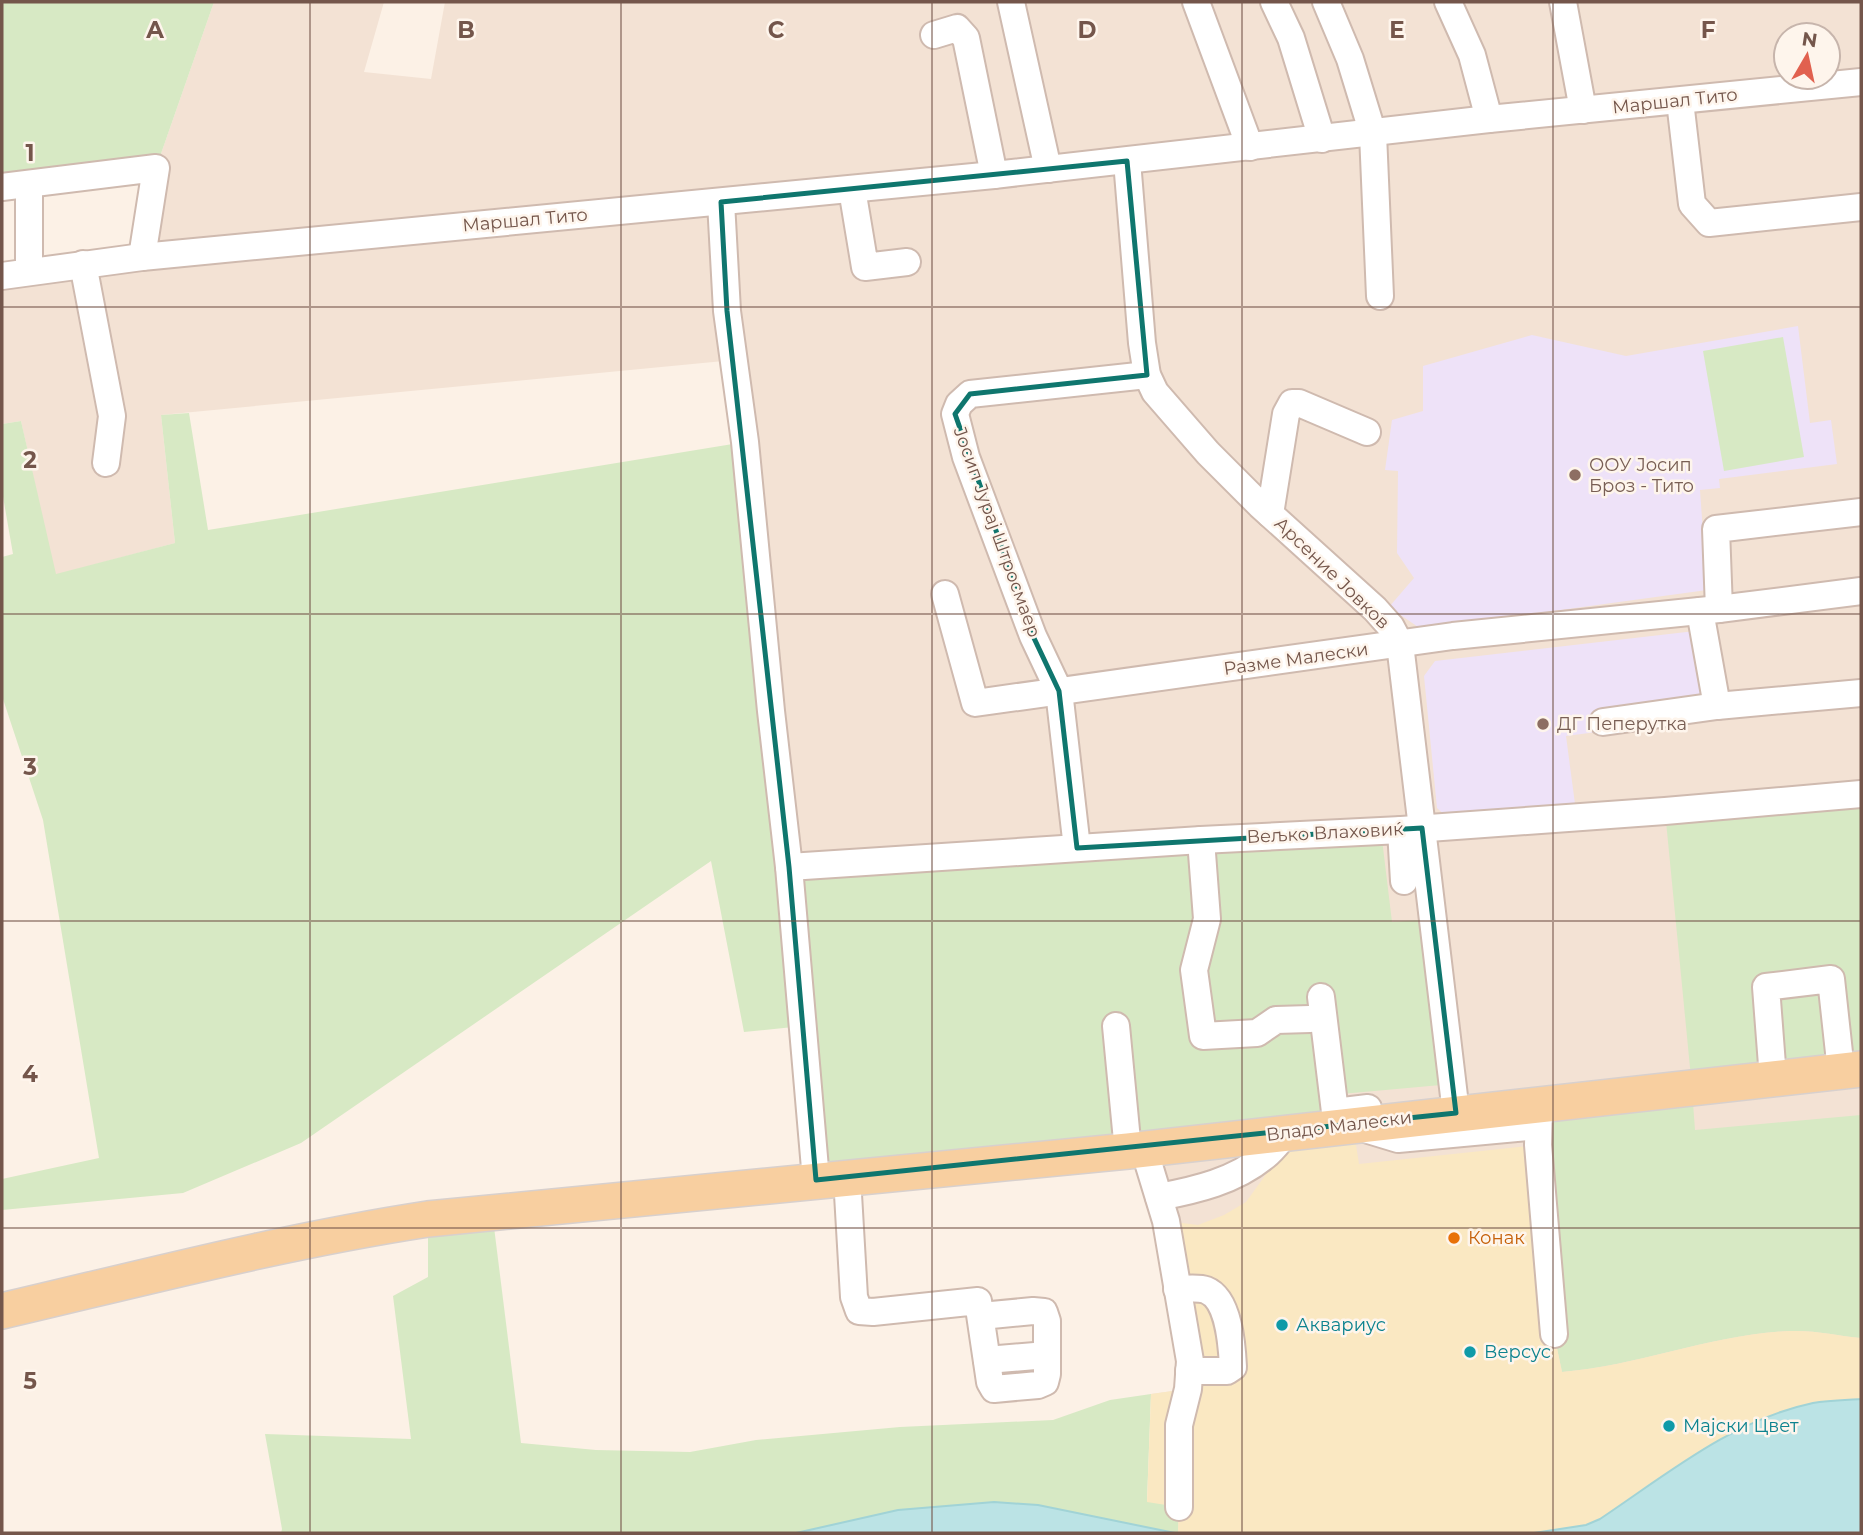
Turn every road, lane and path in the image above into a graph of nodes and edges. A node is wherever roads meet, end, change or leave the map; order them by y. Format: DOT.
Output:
graph roads {
  1 [pos="1012,2"];
  2 [pos="1196,2"];
  3 [pos="1274,2"];
  4 [pos="1326,2"];
  5 [pos="1448,2"];
  6 [pos="1563,2"];
  7 [pos="934,35"];
  8 [pos="1861,82"];
  9 [pos="1680,101"];
  10 [pos="1583,110"];
  11 [pos="1489,119"];
  12 [pos="1373,134"];
  13 [pos="1322,139"];
  14 [pos="1250,147"];
  15 [pos="1127,161"];
  16 [pos="1048,169"];
  17 [pos="994,175"];
  18 [pos="29,184"];
  19 [pos="2,187"];
  20 [pos="852,189"];
  21 [pos="721,202"];
  22 [pos="1861,207"];
  23 [pos="142,257"];
  24 [pos="907,262"];
  25 [pos="83,264"];
  26 [pos="29,271"];
  27 [pos="2,276"];
  28 [pos="1380,296"];
  29 [pos="1147,375"];
  30 [pos="1367,432"];
  31 [pos="106,463"];
  32 [pos="1861,512"];
  33 [pos="1270,514"];
  34 [pos="1861,591"];
  35 [pos="945,594"];
  36 [pos="1709,610"];
  37 [pos="1400,644"];
  38 [pos="1059,691"];
  39 [pos="1861,693"];
  40 [pos="1717,706"];
  41 [pos="1603,722"];
  42 [pos="1861,794"];
  43 [pos="1411,829"];
  44 [pos="1201,840"];
  45 [pos="1077,848"];
  46 [pos="789,867"];
  47 [pos="1404,881"];
  48 [pos="1116,1026"];
  49 [pos="1851,1070"];
  50 [pos="1773,1078"];
  51 [pos="1456,1114"];
  52 [pos="1538,1116"];
  53 [pos="1404,1118"];
  54 [pos="1353,1125"];
  55 [pos="1287,1132"];
  56 [pos="1136,1150"];
  57 [pos="832,1178"];
  58 [pos="1159,1197"];
  59 [pos="1177,1289"];
  60 [pos="2,1311"];
  61 [pos="981,1316"];
  62 [pos="1554,1334"];
  63 [pos="1189,1371"];
  64 [pos="1179,1507"];
  1 -- 16 [label="street"];
  2 -- 14 [label="street"];
  3 -- 13 [label="street"];
  4 -- 12 [label="street"];
  5 -- 11 [label="street"];
  6 -- 10 [label="street"];
  7 -- 17 [label="street"];
  8 -- 9 [label="street, Маршал Тито"];
  9 -- 10 [label="street, Маршал Тито"];
  9 -- 22 [label="street"];
  10 -- 11 [label="street, Маршал Тито"];
  11 -- 12 [label="street, Маршал Тито"];
  12 -- 13 [label="street, Маршал Тито"];
  12 -- 28 [label="street"];
  13 -- 14 [label="street, Маршал Тито"];
  14 -- 15 [label="street, Маршал Тито"];
  15 -- 16 [label="street, Маршал Тито"];
  15 -- 29 [label="street, Арсение Јовков"];
  16 -- 17 [label="street, Маршал Тито"];
  17 -- 20 [label="street, Маршал Тито"];
  18 -- 19 [label="street"];
  18 -- 23 [label="street"];
  18 -- 26 [label="street"];
  20 -- 21 [label="street, Маршал Тито"];
  20 -- 24 [label="street"];
  21 -- 23 [label="street, Маршал Тито"];
  21 -- 46 [label="street"];
  23 -- 25 [label="street, Маршал Тито"];
  25 -- 26 [label="street, Маршал Тито"];
  25 -- 31 [label="street"];
  26 -- 27 [label="street, Маршал Тито"];
  29 -- 33 [label="street, Арсение Јовков"];
  29 -- 38 [label="street, Јосип Јурај Штросмаер"];
  30 -- 33 [label="street"];
  32 -- 36 [label="street"];
  33 -- 37 [label="street, Арсение Јовков"];
  34 -- 36 [label="street, Разме Малески"];
  35 -- 38 [label="street, Разме Малески"];
  36 -- 37 [label="street, Разме Малески"];
  36 -- 40 [label="street"];
  37 -- 38 [label="street, Разме Малески"];
  37 -- 43 [label="street, Арсение Јовков"];
  38 -- 45 [label="street, Јосип Јурај Штросмаер"];
  39 -- 40 [label="street"];
  40 -- 41 [label="street"];
  42 -- 43 [label="street, Вељко Влаховиќ"];
  43 -- 44 [label="street, Вељко Влаховиќ"];
  43 -- 47 [label="street"];
  43 -- 51 [label="street, Арсение Јовков"];
  44 -- 45 [label="street, Вељко Влаховиќ"];
  44 -- 53 [label="street"];
  45 -- 46 [label="street, Вељко Влаховиќ"];
  46 -- 57 [label="street"];
  48 -- 56 [label="street"];
  49 -- 50 [label="main road, Владо Малески"];
  49 -- 50 [label="street"];
  50 -- 52 [label="main road, Владо Малески"];
  51 -- 52 [label="main road, Владо Малески"];
  51 -- 53 [label="main road, Владо Малески"];
  52 -- 54 [label="street"];
  52 -- 62 [label="street"];
  53 -- 54 [label="main road, Владо Малески"];
  54 -- 55 [label="main road, Владо Малески"];
  55 -- 56 [label="main road, Владо Малески"];
  55 -- 58 [label="street"];
  56 -- 57 [label="main road, Владо Малески"];
  56 -- 58 [label="street"];
  57 -- 60 [label="main road, Владо Малески"];
  57 -- 61 [label="street"];
  58 -- 59 [label="street"];
  59 -- 63 [label="street"];
  59 -- 63 [label="street"];
  61 -- 61 [label="street"];
  63 -- 64 [label="street"];
}
